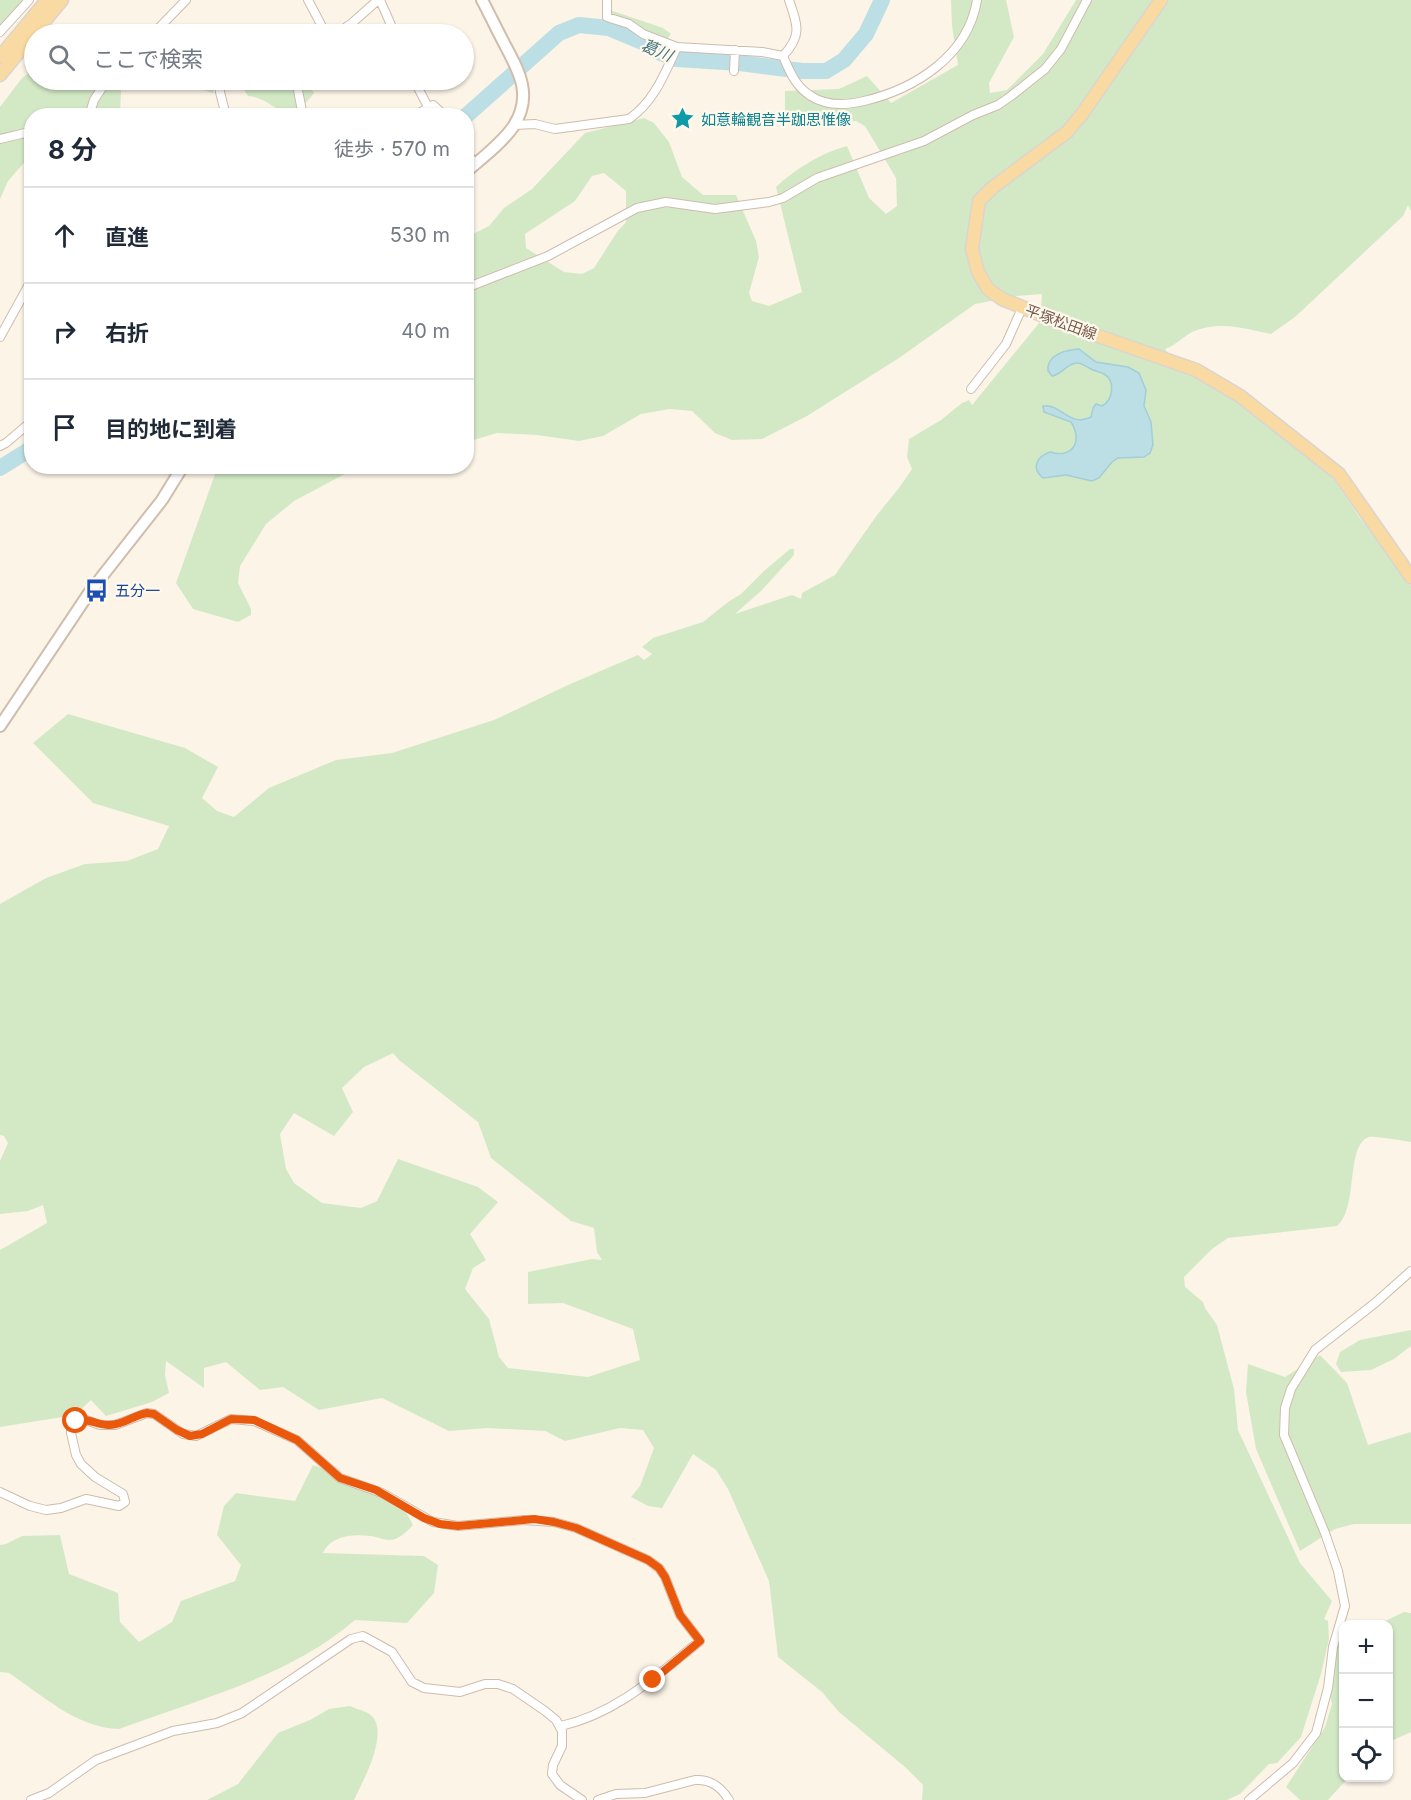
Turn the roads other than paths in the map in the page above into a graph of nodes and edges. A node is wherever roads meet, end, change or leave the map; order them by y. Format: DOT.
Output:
graph roads {
  1 [pos="28,0"];
  2 [pos="47,0"];
  3 [pos="62,0"];
  4 [pos="186,0"];
  5 [pos="308,0"];
  6 [pos="379,0"];
  7 [pos="482,0"];
  8 [pos="607,0"];
  9 [pos="789,0"];
  10 [pos="978,0"];
  11 [pos="1087,0"];
  12 [pos="1161,0"];
  13 [pos="27,24"];
  14 [pos="42,24"];
  15 [pos="163,24"];
  16 [pos="321,24"];
  17 [pos="351,24"];
  18 [pos="390,24"];
  19 [pos="24,28"];
  20 [pos="0,32"];
  21 [pos="24,46"];
  22 [pos="676,48"];
  23 [pos="735,50"];
  24 [pos="0,57"];
  25 [pos="784,58"];
  26 [pos="734,71"];
  27 [pos="0,75"];
  28 [pos="100,90"];
  29 [pos="298,90"];
  30 [pos="419,90"];
  31 [pos="220,92"];
  32 [pos="428,107"];
  33 [pos="92,108"];
  34 [pos="224,108"];
  35 [pos="301,108"];
  36 [pos="436,108"];
  37 [pos="514,125"];
  38 [pos="24,133"];
  39 [pos="0,139"];
  40 [pos="474,165"];
  41 [pos="474,285"];
  42 [pos="24,292"];
  43 [pos="1022,308"];
  44 [pos="1,331"];
  45 [pos="971,390"];
  46 [pos="24,428"];
  47 [pos="0,446"];
  48 [pos="178,474"];
  49 [pos="1411,577"];
  50 [pos="0,726"];
  51 [pos="1411,1271"];
  52 [pos="0,1492"];
  53 [pos="561,1726"];
  54 [pos="31,1800"];
  55 [pos="582,1800"];
  56 [pos="598,1800"];
  57 [pos="729,1800"];
  58 [pos="1250,1800"];
  1 -- 20 [label="street"];
  2 -- 13 [label="main road"];
  3 -- 14 [label="main road"];
  4 -- 15 [label="street"];
  5 -- 16 [label="street"];
  6 -- 17 [label="street"];
  6 -- 18 [label="street"];
  7 -- 37 [label="street"];
  8 -- 22 [label="street"];
  9 -- 25 [label="street"];
  10 -- 25 [label="street"];
  11 -- 41 [label="street"];
  12 -- 43 [label="main road, 平塚松田線"];
  19 -- 24 [label="main road"];
  21 -- 27 [label="main road"];
  22 -- 23 [label="street"];
  22 -- 37 [label="street"];
  23 -- 25 [label="street"];
  23 -- 26 [label="street"];
  28 -- 33 [label="street"];
  29 -- 35 [label="street"];
  30 -- 32 [label="street"];
  31 -- 34 [label="street"];
  32 -- 36 [label="street"];
  37 -- 40 [label="street"];
  38 -- 39 [label="street"];
  42 -- 44 [label="street"];
  43 -- 45 [label="street"];
  43 -- 49 [label="main road, 平塚松田線"];
  46 -- 47 [label="street"];
  48 -- 50 [label="street"];
  51 -- 58 [label="street"];
  52 -- 53 [label="street"];
  53 -- 54 [label="street"];
  53 -- 55 [label="street"];
  56 -- 57 [label="street"];
}
